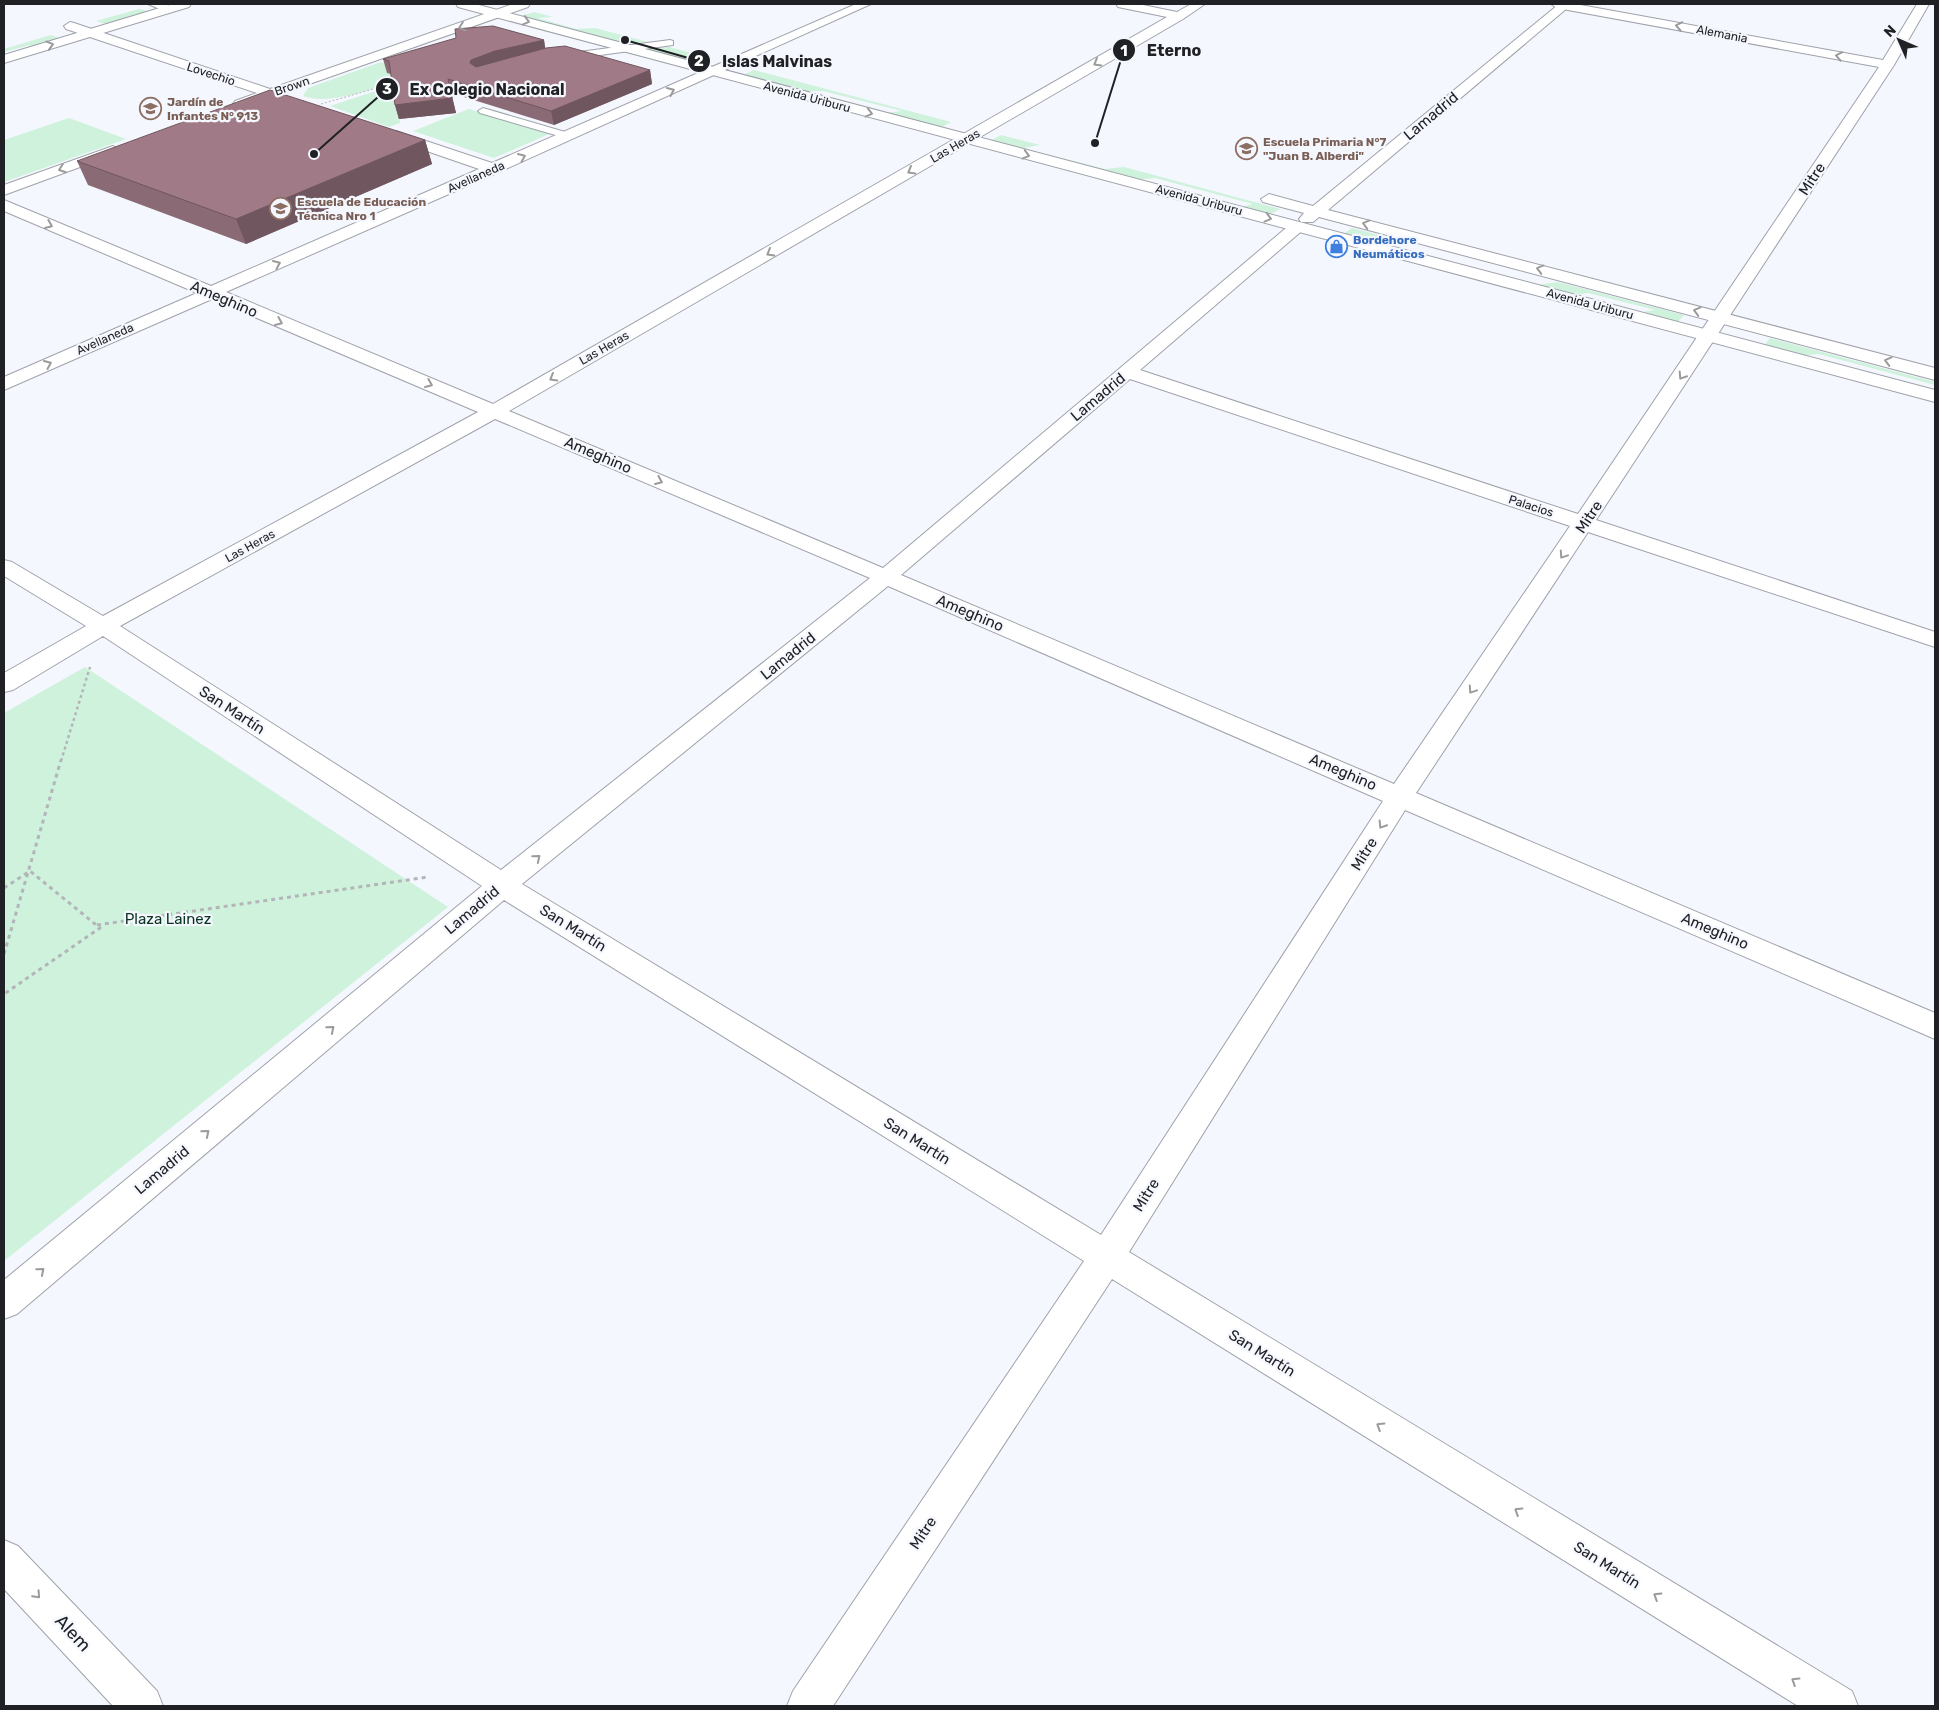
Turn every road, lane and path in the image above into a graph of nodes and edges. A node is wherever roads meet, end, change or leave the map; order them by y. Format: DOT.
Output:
graph roads {
  1 [pos="145,4"];
  2 [pos="154,4"];
  3 [pos="186,4"];
  4 [pos="462,4"];
  5 [pos="521,4"];
  6 [pos="866,4"];
  7 [pos="1122,4"];
  8 [pos="1199,4"];
  9 [pos="1562,4"];
  10 [pos="1923,4"];
  11 [pos="169,8"];
  12 [pos="499,14"];
  13 [pos="1179,16"];
  14 [pos="70,26"];
  15 [pos="88,34"];
  16 [pos="670,43"];
  17 [pos="4,46"];
  18 [pos="624,48"];
  19 [pos="687,48"];
  20 [pos="713,54"];
  21 [pos="557,58"];
  22 [pos="4,60"];
  23 [pos="739,61"];
  24 [pos="1887,65"];
  25 [pos="758,66"];
  26 [pos="714,72"];
  27 [pos="398,82"];
  28 [pos="270,93"];
  29 [pos="311,107"];
  30 [pos="224,110"];
  31 [pos="483,111"];
  32 [pos="989,126"];
  33 [pos="379,130"];
  34 [pos="968,130"];
  35 [pos="1008,131"];
  36 [pos="569,136"];
  37 [pos="123,146"];
  38 [pos="494,169"];
  39 [pos="4,190"];
  40 [pos="1259,196"];
  41 [pos="4,206"];
  42 [pos="1307,218"];
  43 [pos="210,293"];
  44 [pos="1715,326"];
  45 [pos="1127,372"];
  46 [pos="1935,374"];
  47 [pos="4,384"];
  48 [pos="1935,396"];
  49 [pos="495,411"];
  50 [pos="1585,524"];
  51 [pos="4,566"];
  52 [pos="886,577"];
  53 [pos="103,626"];
  54 [pos="1935,640"];
  55 [pos="4,684"];
  56 [pos="1400,796"];
  57 [pos="26,874"];
  58 [pos="490,877"];
  59 [pos="4,888"];
  60 [pos="97,925"];
  61 [pos="4,954"];
  62 [pos="4,994"];
  63 [pos="1935,1026"];
  64 [pos="1106,1258"];
  65 [pos="4,1302"];
  66 [pos="4,1560"];
  67 [pos="142,1706"];
  68 [pos="808,1706"];
  69 [pos="1837,1706"];
  1 -- 14 [label="street"];
  2 -- 11 [label="street"];
  3 -- 11 [label="street"];
  4 -- 12 [label="street, Avenida Uriburu"];
  5 -- 12 [label="street, Brown"];
  5 -- 16 [label="street"];
  6 -- 23 [label="street, Avellaneda"];
  7 -- 13 [label="street"];
  8 -- 13 [label="street, Las Heras"];
  24 -- 9 [label="street, Alemania, one-way"];
  9 -- 42 [label="street, Lamadrid"];
  10 -- 24 [label="street, Mitre"];
  11 -- 15 [label="street"];
  12 -- 18 [label="street, Avenida Uriburu, one-way"];
  12 -- 28 [label="street, Brown, one-way"];
  13 -- 32 [label="street, Las Heras, one-way"];
  14 -- 15 [label="street, Lovechio"];
  14 -- 17 [label="street"];
  22 -- 15 [label="street, one-way"];
  15 -- 28 [label="street, Lovechio"];
  16 -- 18 [label="lane"];
  16 -- 19 [label="street"];
  18 -- 21 [label="lane"];
  18 -- 26 [label="street, Avenida Uriburu"];
  20 -- 23 [label="street, Avenida Uriburu"];
  23 -- 25 [label="street, Avenida Uriburu"];
  23 -- 26 [label="street, Avellaneda"];
  24 -- 44 [label="street, Mitre"];
  26 -- 34 [label="street, Avenida Uriburu, one-way"];
  36 -- 26 [label="street, Avellaneda, one-way"];
  27 -- 29 [label="path"];
  28 -- 29 [label="street, Lovechio"];
  28 -- 30 [label="street, Brown"];
  31 -- 36 [label="lane"];
  32 -- 34 [label="street, Las Heras"];
  32 -- 35 [label="street"];
  33 -- 38 [label="street"];
  34 -- 42 [label="street, Avenida Uriburu, one-way"];
  34 -- 49 [label="street, Las Heras, one-way"];
  38 -- 36 [label="street, Avellaneda, one-way"];
  37 -- 39 [label="street, one-way"];
  43 -- 38 [label="street, Avellaneda, one-way"];
  40 -- 42 [label="street, Avenida Uriburu"];
  41 -- 43 [label="street, Ameghino, one-way"];
  42 -- 44 [label="street, Avenida Uriburu"];
  44 -- 42 [label="street, Avenida Uriburu, one-way"];
  42 -- 45 [label="street, Lamadrid"];
  47 -- 43 [label="street, Avellaneda, one-way"];
  43 -- 49 [label="street, Ameghino, one-way"];
  46 -- 44 [label="street, Avenida Uriburu, one-way"];
  44 -- 48 [label="street, Avenida Uriburu"];
  44 -- 50 [label="street, Mitre, one-way"];
  45 -- 50 [label="street, Palacios"];
  45 -- 52 [label="street, Lamadrid"];
  49 -- 52 [label="street, Ameghino, one-way"];
  49 -- 53 [label="street, Las Heras"];
  50 -- 54 [label="street, Palacios"];
  50 -- 56 [label="street, Mitre, one-way"];
  51 -- 53 [label="street, San Martín"];
  52 -- 56 [label="street, Ameghino"];
  58 -- 52 [label="street, Lamadrid, one-way"];
  53 -- 55 [label="street, Las Heras"];
  53 -- 57 [label="path"];
  53 -- 58 [label="street, San Martín"];
  56 -- 63 [label="street, Ameghino"];
  56 -- 64 [label="street, Mitre, one-way"];
  57 -- 59 [label="path"];
  57 -- 60 [label="path"];
  57 -- 61 [label="path"];
  58 -- 60 [label="path"];
  58 -- 64 [label="street, San Martín"];
  65 -- 58 [label="street, Lamadrid, one-way"];
  60 -- 62 [label="path"];
  64 -- 68 [label="street, Mitre"];
  69 -- 64 [label="street, San Martín, one-way"];
  66 -- 67 [label="street, Alem, one-way"];
}
